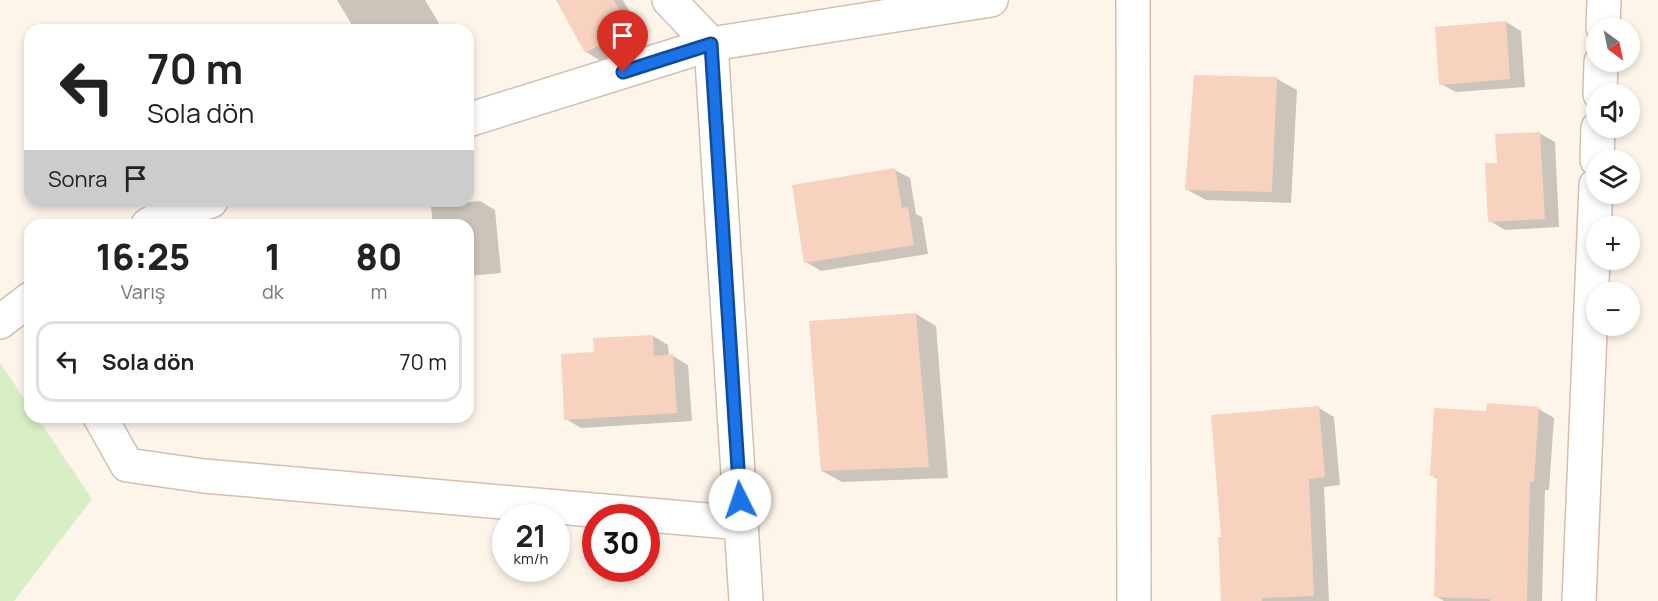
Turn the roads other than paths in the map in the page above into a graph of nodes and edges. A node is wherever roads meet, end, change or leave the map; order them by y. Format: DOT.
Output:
graph roads {
  1 [pos="669,0"];
  2 [pos="991,0"];
  3 [pos="1133,0"];
  4 [pos="1604,0"];
  5 [pos="1603,18"];
  6 [pos="711,44"];
  7 [pos="474,118"];
  8 [pos="1595,204"];
  9 [pos="192,207"];
  10 [pos="158,219"];
  11 [pos="24,304"];
  12 [pos="0,322"];
  13 [pos="103,423"];
  14 [pos="741,523"];
  15 [pos="746,601"];
  16 [pos="1134,601"];
  17 [pos="1579,601"];
  1 -- 6 [label="street"];
  2 -- 6 [label="street"];
  3 -- 16 [label="street"];
  4 -- 5 [label="street"];
  6 -- 7 [label="street"];
  6 -- 14 [label="street"];
  8 -- 17 [label="street"];
  9 -- 10 [label="street"];
  11 -- 12 [label="street"];
  13 -- 14 [label="street"];
  14 -- 15 [label="street"];
}
